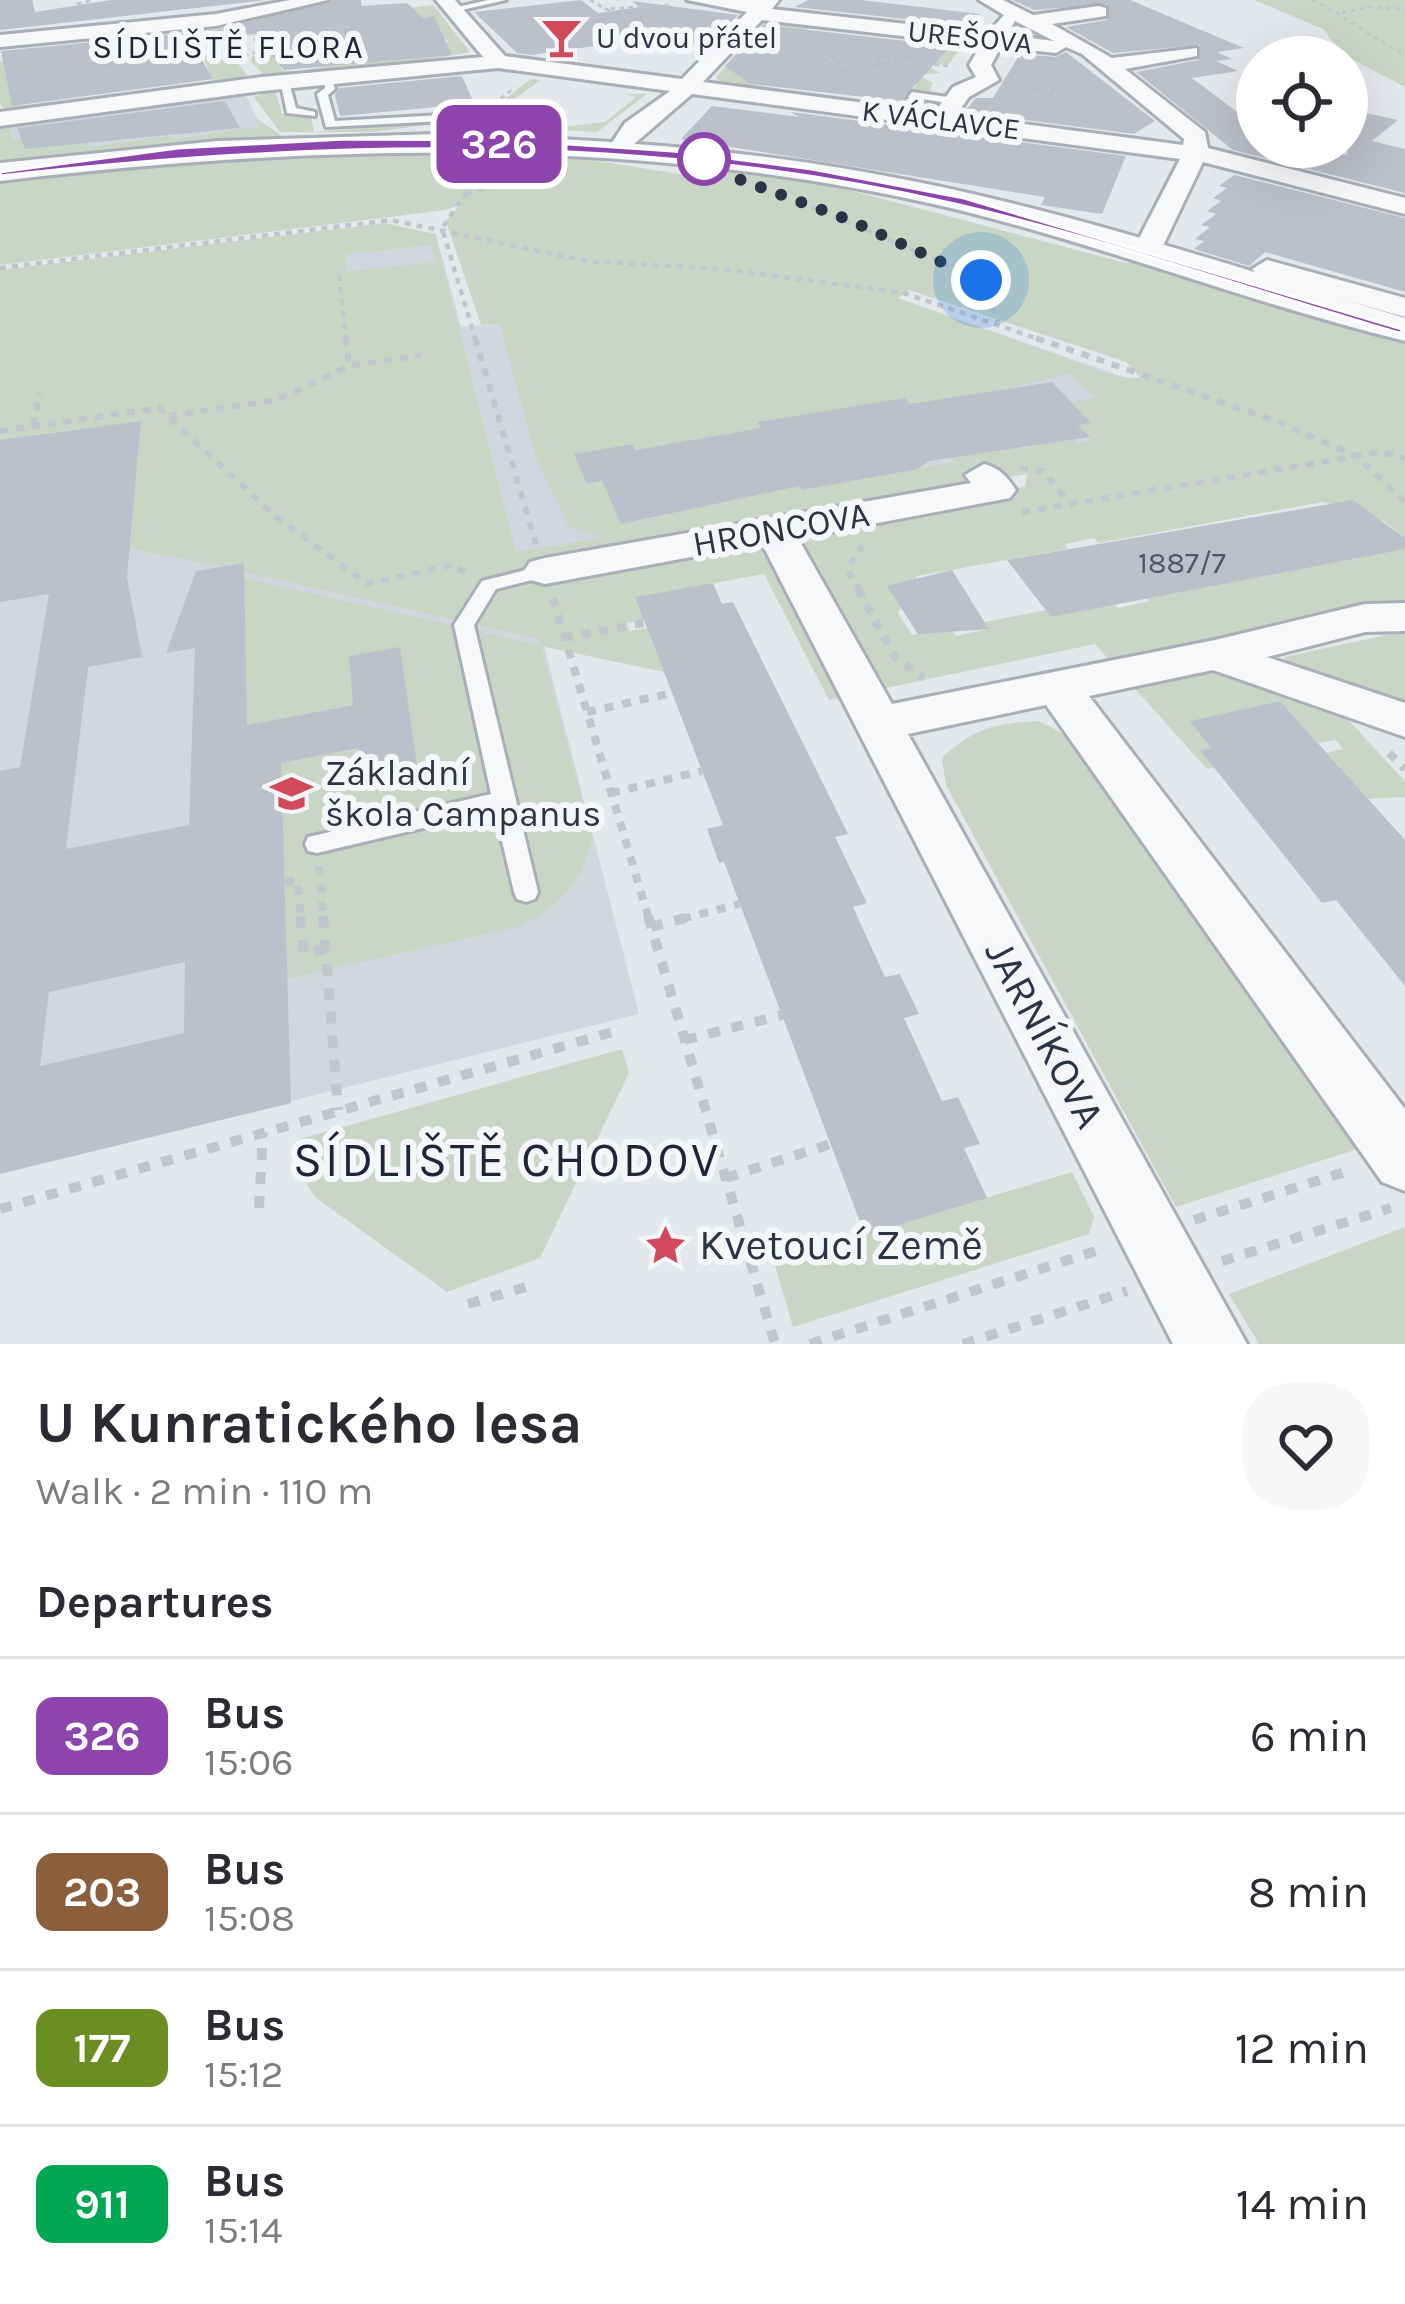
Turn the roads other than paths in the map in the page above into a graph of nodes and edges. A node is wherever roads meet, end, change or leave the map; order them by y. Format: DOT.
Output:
graph roads {
  1 [pos="319,0"];
  2 [pos="502,0"];
  3 [pos="696,0"];
  4 [pos="989,0"];
  5 [pos="762,7"];
  6 [pos="459,8"];
  7 [pos="1099,12"];
  8 [pos="1030,21"];
  9 [pos="998,40"];
  10 [pos="0,41"];
  11 [pos="1190,52"];
  12 [pos="1098,57"];
  13 [pos="498,62"];
  14 [pos="327,78"];
  15 [pos="284,82"];
  16 [pos="687,87"];
  17 [pos="912,95"];
  18 [pos="952,104"];
  19 [pos="449,112"];
  20 [pos="311,114"];
  21 [pos="0,119"];
  22 [pos="619,150"];
  23 [pos="1196,154"];
  24 [pos="1236,163"];
  25 [pos="1260,168"];
  26 [pos="0,172"];
  27 [pos="1405,206"];
  28 [pos="1146,252"];
  29 [pos="1275,277"];
  30 [pos="1405,308"];
  31 [pos="1405,329"];
  32 [pos="984,475"];
  33 [pos="775,531"];
  34 [pos="544,571"];
  35 [pos="1405,617"];
  36 [pos="1215,655"];
  37 [pos="1058,688"];
  38 [pos="1405,720"];
  39 [pos="879,723"];
  40 [pos="504,800"];
  41 [pos="317,844"];
  42 [pos="526,892"];
  43 [pos="1405,1160"];
  44 [pos="1211,1344"];
  1 -- 10 [label="street"];
  2 -- 6 [label="lane"];
  3 -- 5 [label="street, UREŠOVA"];
  4 -- 8 [label="street"];
  4 -- 9 [label="street"];
  5 -- 9 [label="street, UREŠOVA"];
  5 -- 16 [label="street"];
  6 -- 13 [label="street"];
  7 -- 8 [label="street"];
  8 -- 12 [label="street"];
  9 -- 12 [label="street, UREŠOVA"];
  9 -- 18 [label="street"];
  11 -- 12 [label="street, UREŠOVA"];
  12 -- 23 [label="street"];
  13 -- 14 [label="street, K VÁCLAVCE"];
  13 -- 16 [label="street, K VÁCLAVCE"];
  14 -- 15 [label="street, K VÁCLAVCE"];
  14 -- 19 [label="lane"];
  15 -- 20 [label="lane"];
  15 -- 21 [label="street, K VÁCLAVCE"];
  16 -- 18 [label="street, K VÁCLAVCE"];
  16 -- 22 [label="street"];
  17 -- 18 [label="lane"];
  18 -- 23 [label="street, K VÁCLAVCE"];
  22 -- 26 [label="street"];
  22 -- 28 [label="street"];
  23 -- 24 [label="street, K VÁCLAVCE"];
  23 -- 28 [label="street"];
  25 -- 27 [label="street, K VÁCLAVCE"];
  28 -- 29 [label="street"];
  29 -- 30 [label="street"];
  29 -- 31 [label="street"];
  32 -- 33 [label="street, HRONCOVA"];
  33 -- 34 [label="street, HRONCOVA"];
  33 -- 39 [label="street, JARNÍKOVA"];
  34 -- 40 [label="lane"];
  35 -- 36 [label="street"];
  36 -- 37 [label="street"];
  36 -- 38 [label="street"];
  37 -- 39 [label="street"];
  37 -- 43 [label="street"];
  39 -- 44 [label="street, JARNÍKOVA"];
  40 -- 41 [label="lane"];
  40 -- 42 [label="lane"];
}
